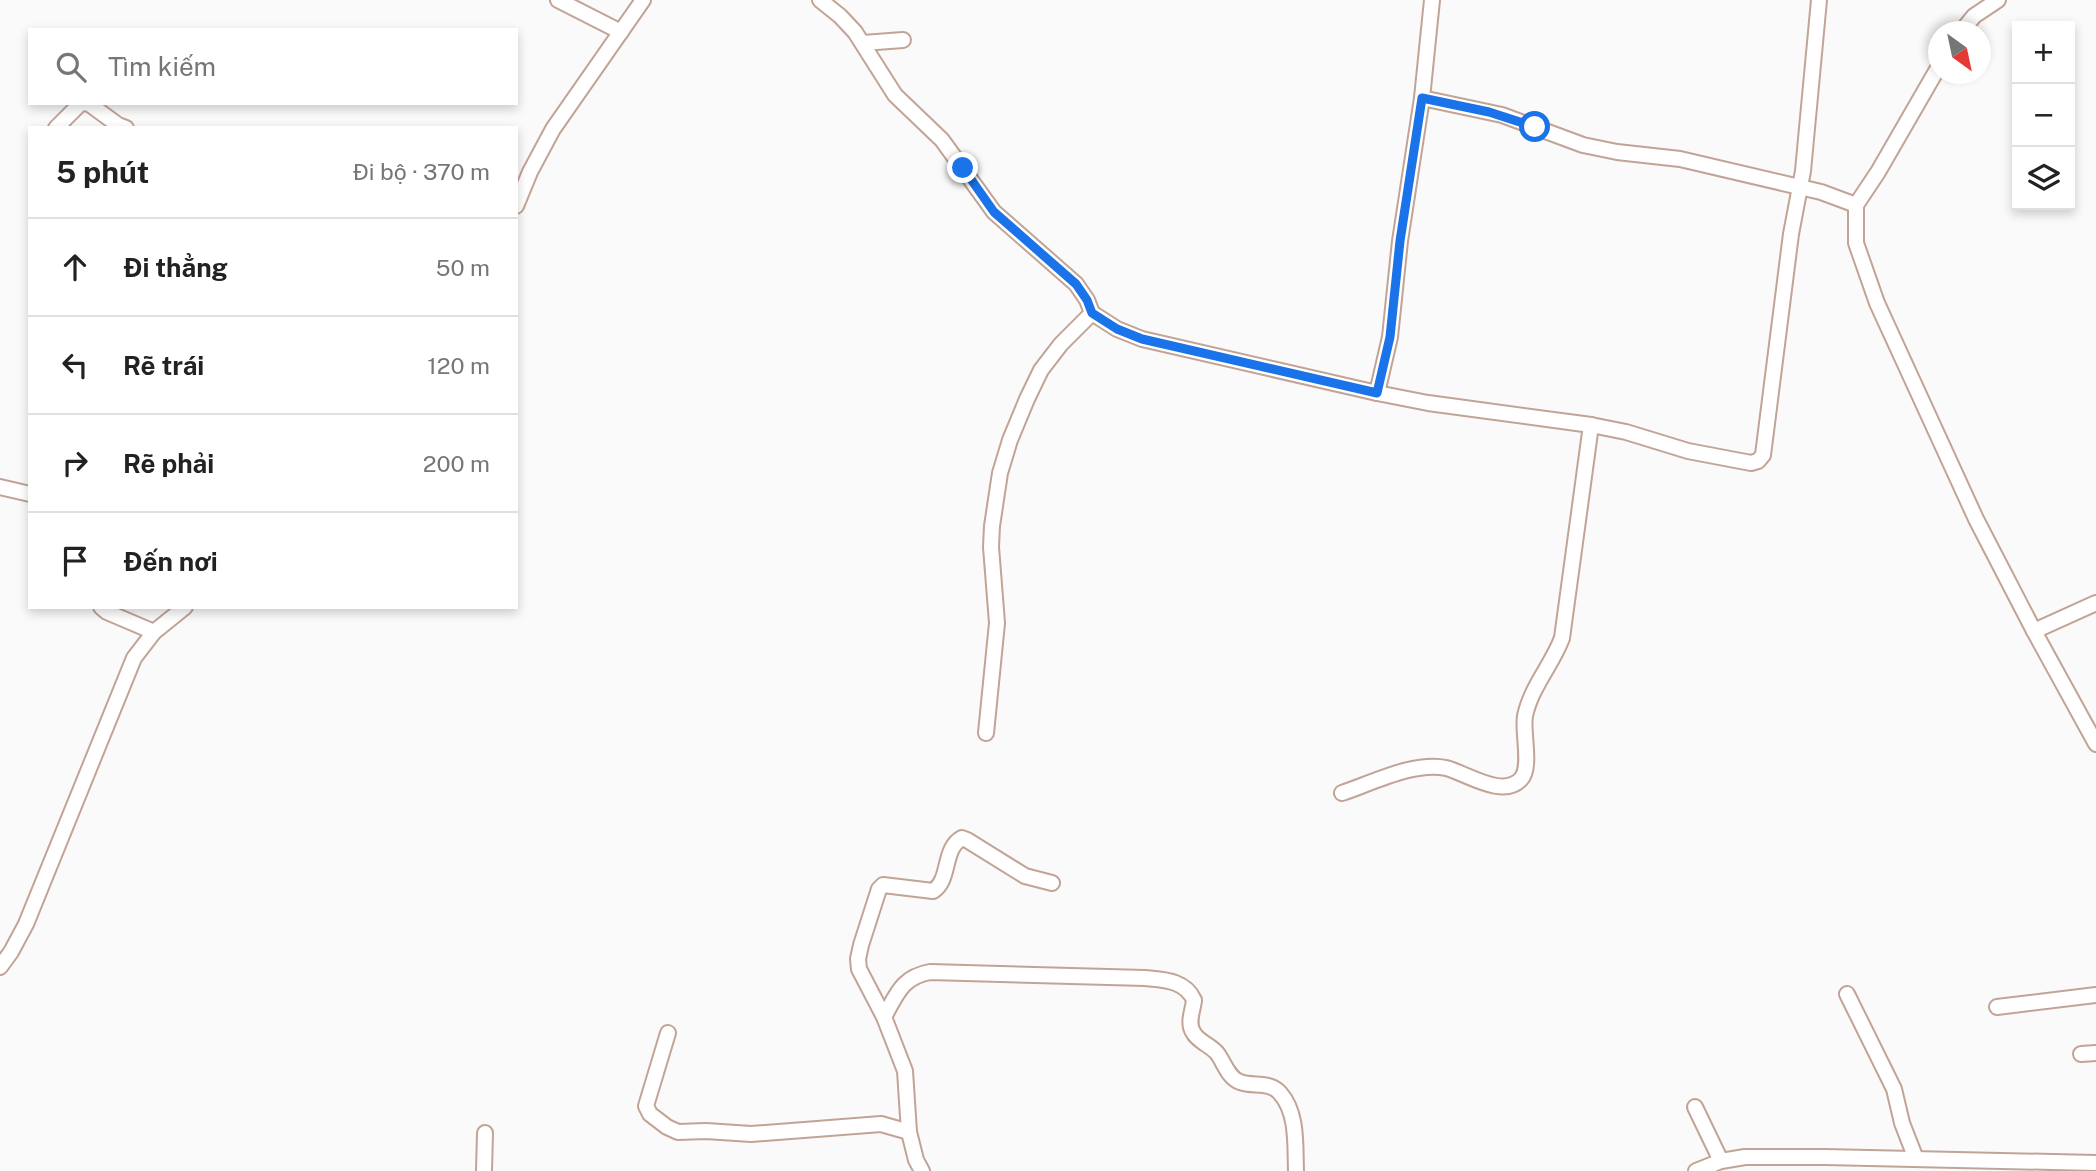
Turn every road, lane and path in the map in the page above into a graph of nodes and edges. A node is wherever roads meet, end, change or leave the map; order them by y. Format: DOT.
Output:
graph roads {
  1 [pos="558,0"];
  2 [pos="643,0"];
  3 [pos="820,0"];
  4 [pos="1432,0"];
  5 [pos="1819,0"];
  6 [pos="1998,0"];
  7 [pos="1970,21"];
  8 [pos="621,32"];
  9 [pos="903,40"];
  10 [pos="863,43"];
  11 [pos="1928,84"];
  12 [pos="1422,98"];
  13 [pos="79,105"];
  14 [pos="90,105"];
  15 [pos="58,126"];
  16 [pos="121,126"];
  17 [pos="1801,188"];
  18 [pos="518,202"];
  19 [pos="1856,205"];
  20 [pos="1092,313"];
  21 [pos="1377,393"];
  22 [pos="1591,425"];
  23 [pos="0,488"];
  24 [pos="28,494"];
  25 [pos="2096,603"];
  26 [pos="103,609"];
  27 [pos="183,609"];
  28 [pos="2034,631"];
  29 [pos="154,632"];
  30 [pos="986,733"];
  31 [pos="2096,744"];
  32 [pos="1342,793"];
  33 [pos="1052,883"];
  34 [pos="0,967"];
  35 [pos="1847,994"];
  36 [pos="2096,995"];
  37 [pos="1997,1007"];
  38 [pos="884,1017"];
  39 [pos="668,1033"];
  40 [pos="1695,1107"];
  41 [pos="909,1132"];
  42 [pos="485,1133"];
  43 [pos="1916,1159"];
  44 [pos="1721,1161"];
  45 [pos="2096,1163"];
  46 [pos="1894,1165"];
  47 [pos="484,1171"];
  48 [pos="922,1171"];
  49 [pos="1296,1171"];
  50 [pos="1696,1171"];
  1 -- 8 [label="street"];
  2 -- 8 [label="street"];
  3 -- 10 [label="street"];
  4 -- 12 [label="street"];
  5 -- 17 [label="street"];
  6 -- 7 [label="street"];
  8 -- 18 [label="street"];
  9 -- 10 [label="street"];
  10 -- 20 [label="street"];
  11 -- 19 [label="street"];
  12 -- 17 [label="street"];
  12 -- 21 [label="street"];
  13 -- 15 [label="street"];
  14 -- 16 [label="street"];
  17 -- 19 [label="street"];
  17 -- 22 [label="street"];
  19 -- 28 [label="street"];
  20 -- 21 [label="street"];
  20 -- 30 [label="street"];
  21 -- 22 [label="street"];
  22 -- 32 [label="street"];
  23 -- 24 [label="street"];
  25 -- 28 [label="street"];
  26 -- 29 [label="street"];
  27 -- 29 [label="street"];
  28 -- 31 [label="street"];
  29 -- 34 [label="street"];
  33 -- 38 [label="street"];
  35 -- 43 [label="street"];
  36 -- 37 [label="street"];
  38 -- 41 [label="street"];
  38 -- 49 [label="street"];
  39 -- 41 [label="street"];
  40 -- 44 [label="street"];
  41 -- 48 [label="street"];
  42 -- 47 [label="street"];
  43 -- 45 [label="street"];
  43 -- 46 [label="street"];
  44 -- 46 [label="street"];
  44 -- 50 [label="street"];
}
